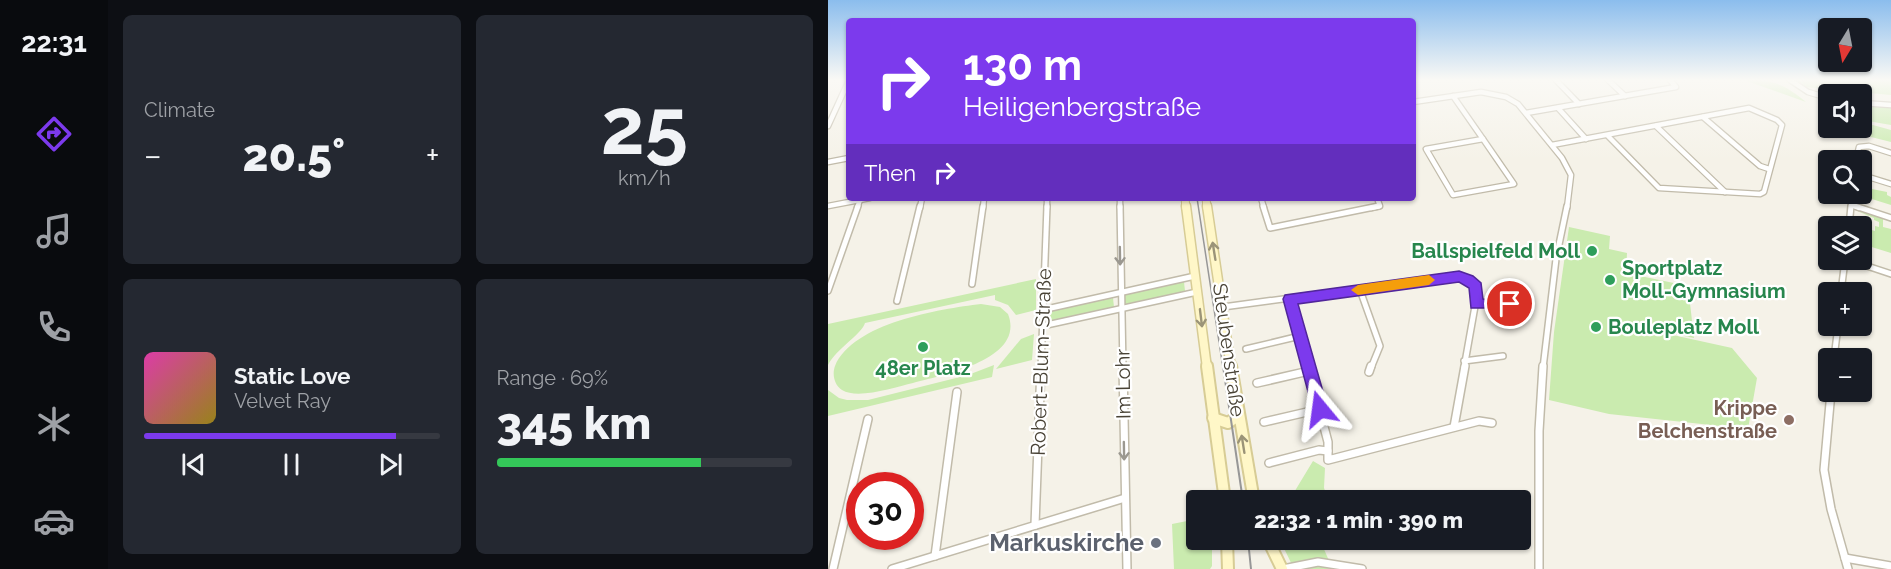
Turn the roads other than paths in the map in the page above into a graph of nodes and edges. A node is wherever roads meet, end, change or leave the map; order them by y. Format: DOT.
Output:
graph roads {
  1 [pos="837,107"];
  2 [pos="1460,107"];
  3 [pos="1520,107"];
  4 [pos="1568,107"];
  5 [pos="1558,108"];
  6 [pos="1526,113"];
  7 [pos="1703,117"];
  8 [pos="828,126"];
  9 [pos="1656,126"];
  10 [pos="1607,135"];
  11 [pos="1483,139"];
  12 [pos="1586,139"];
  13 [pos="1552,145"];
  14 [pos="1858,150"];
  15 [pos="1891,153"];
  16 [pos="846,159"];
  17 [pos="828,162"];
  18 [pos="1769,169"];
  19 [pos="1872,178"];
  20 [pos="1891,184"];
  21 [pos="1725,192"];
  22 [pos="855,201"];
  23 [pos="860,201"];
  24 [pos="921,201"];
  25 [pos="984,201"];
  26 [pos="1047,201"];
  27 [pos="1120,201"];
  28 [pos="1185,201"];
  29 [pos="1206,201"];
  30 [pos="1263,201"];
  31 [pos="1378,201"];
  32 [pos="1851,205"];
  33 [pos="828,206"];
  34 [pos="1850,216"];
  35 [pos="1891,218"];
  36 [pos="1872,268"];
  37 [pos="1891,274"];
  38 [pos="1195,276"];
  39 [pos="972,284"];
  40 [pos="1360,290"];
  41 [pos="828,291"];
  42 [pos="1197,292"];
  43 [pos="1121,293"];
  44 [pos="1290,299"];
  45 [pos="897,301"];
  46 [pos="1476,304"];
  47 [pos="1510,304"];
  48 [pos="1223,307"];
  49 [pos="1121,309"];
  50 [pos="1042,310"];
  51 [pos="1042,326"];
  52 [pos="1300,336"];
  53 [pos="1246,349"];
  54 [pos="1503,356"];
  55 [pos="1464,361"];
  56 [pos="1310,371"];
  57 [pos="1369,372"];
  58 [pos="1257,383"];
  59 [pos="957,392"];
  60 [pos="1830,402"];
  61 [pos="1320,409"];
  62 [pos="1238,416"];
  63 [pos="1213,418"];
  64 [pos="868,419"];
  65 [pos="1264,422"];
  66 [pos="1492,423"];
  67 [pos="1454,427"];
  68 [pos="1328,451"];
  69 [pos="1269,463"];
  70 [pos="1223,490"];
  71 [pos="1252,490"];
  72 [pos="1125,498"];
  73 [pos="1035,525"];
  74 [pos="1227,550"];
  75 [pos="1273,550"];
  76 [pos="935,556"];
  77 [pos="1845,558"];
  78 [pos="1891,566"];
  79 [pos="833,569"];
  80 [pos="892,569"];
  81 [pos="1127,569"];
  82 [pos="1228,569"];
  83 [pos="1282,569"];
  84 [pos="1362,569"];
  85 [pos="1539,569"];
  86 [pos="1848,569"];
  1 -- 8 [label="street"];
  2 -- 11 [label="street"];
  3 -- 6 [label="street"];
  4 -- 5 [label="street"];
  5 -- 6 [label="street"];
  5 -- 12 [label="street"];
  6 -- 13 [label="street"];
  7 -- 9 [label="street"];
  7 -- 18 [label="street"];
  7 -- 18 [label="street"];
  9 -- 10 [label="street"];
  9 -- 21 [label="street"];
  10 -- 12 [label="street"];
  10 -- 21 [label="street"];
  11 -- 11 [label="street"];
  12 -- 13 [label="street"];
  13 -- 85 [label="street"];
  14 -- 15 [label="street"];
  16 -- 17 [label="street"];
  18 -- 21 [label="street"];
  19 -- 20 [label="street"];
  22 -- 33 [label="street"];
  23 -- 41 [label="street"];
  24 -- 45 [label="street"];
  25 -- 39 [label="street"];
  26 -- 50 [label="street, Robert-Blum-Straße"];
  27 -- 43 [label="street, Im Lohr, one-way"];
  28 -- 38 [label="street, Steubenstraße"];
  48 -- 29 [label="street, Steubenstraße, one-way"];
  30 -- 31 [label="street"];
  32 -- 34 [label="street"];
  32 -- 35 [label="street"];
  36 -- 37 [label="street"];
  38 -- 42 [label="street, Steubenstraße"];
  38 -- 43 [label="street"];
  40 -- 44 [label="street"];
  40 -- 46 [label="street"];
  40 -- 57 [label="street"];
  42 -- 49 [label="street"];
  42 -- 63 [label="street, Steubenstraße, one-way"];
  43 -- 49 [label="street, Im Lohr"];
  43 -- 50 [label="street"];
  44 -- 48 [label="street"];
  44 -- 52 [label="street"];
  46 -- 47 [label="street"];
  46 -- 55 [label="street"];
  48 -- 62 [label="street, Steubenstraße"];
  49 -- 51 [label="street"];
  49 -- 72 [label="street, Im Lohr, one-way"];
  50 -- 51 [label="street, Robert-Blum-Straße"];
  51 -- 73 [label="street, Robert-Blum-Straße"];
  52 -- 53 [label="street"];
  52 -- 56 [label="street"];
  54 -- 55 [label="street"];
  55 -- 67 [label="street"];
  56 -- 58 [label="street"];
  56 -- 61 [label="street"];
  59 -- 76 [label="street"];
  60 -- 77 [label="street"];
  61 -- 65 [label="street"];
  61 -- 68 [label="street"];
  62 -- 63 [label="street"];
  71 -- 62 [label="street, Steubenstraße, one-way"];
  63 -- 70 [label="street, Steubenstraße"];
  64 -- 79 [label="street"];
  66 -- 67 [label="street"];
  67 -- 68 [label="street"];
  68 -- 69 [label="street"];
  72 -- 73 [label="street"];
  72 -- 81 [label="street, Im Lohr"];
  73 -- 76 [label="street"];
  74 -- 82 [label="street"];
  75 -- 83 [label="street"];
  76 -- 80 [label="street"];
  77 -- 78 [label="street"];
  77 -- 86 [label="street"];
  83 -- 84 [label="street"];
}
